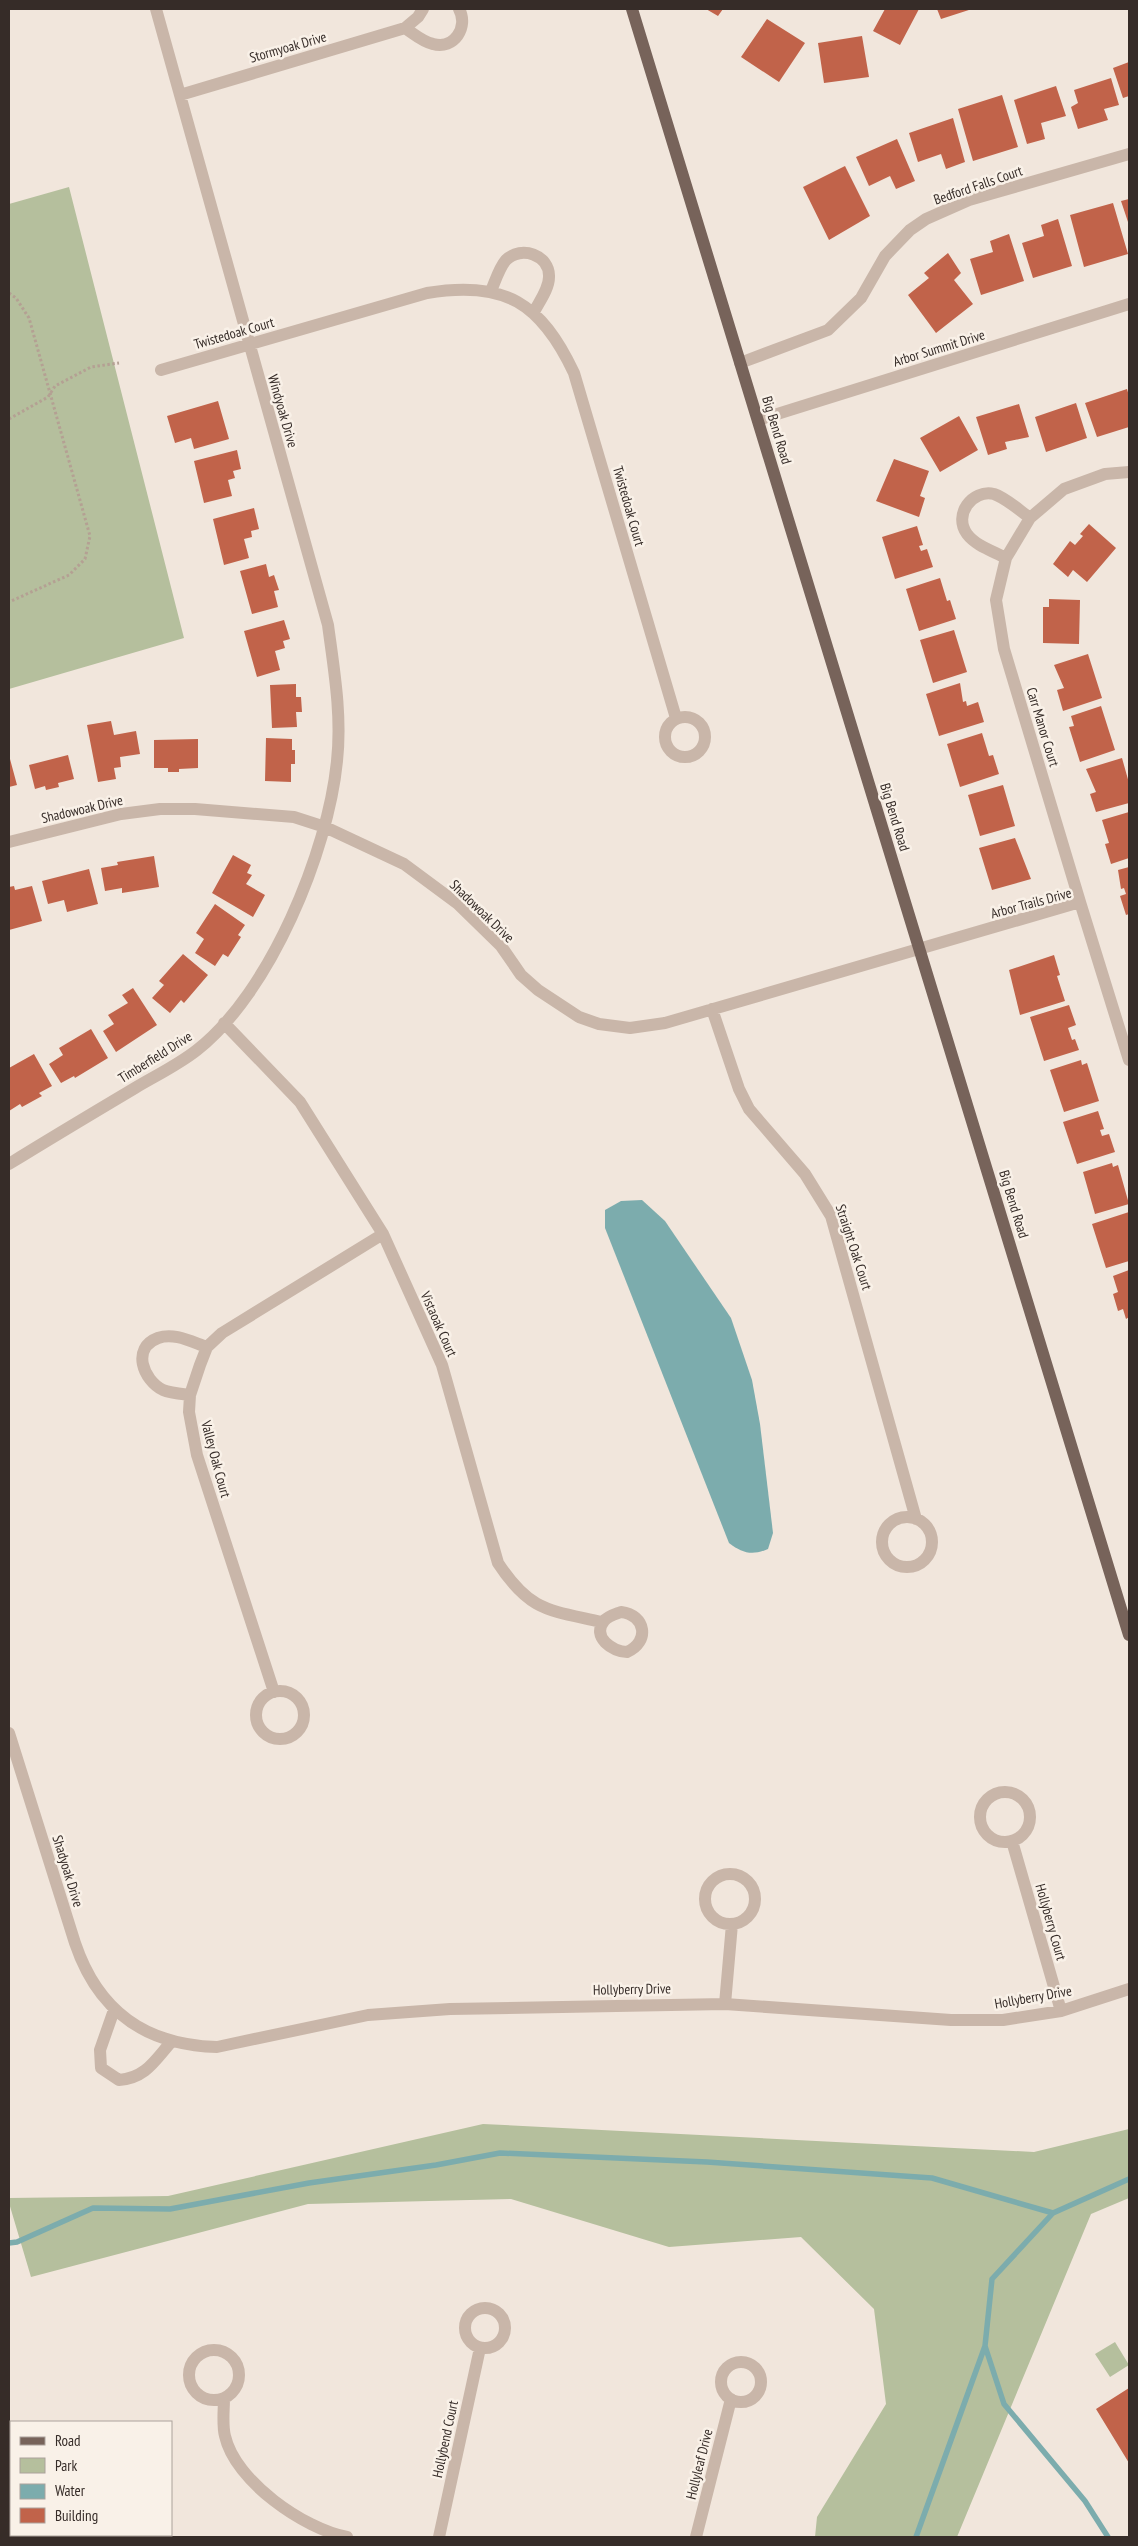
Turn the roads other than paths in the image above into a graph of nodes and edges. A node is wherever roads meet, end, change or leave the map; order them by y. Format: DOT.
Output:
graph roads {
  1 [pos="156,9"];
  2 [pos="423,9"];
  3 [pos="459,9"];
  4 [pos="632,9"];
  5 [pos="405,28"];
  6 [pos="180,95"];
  7 [pos="1129,154"];
  8 [pos="490,291"];
  9 [pos="1129,304"];
  10 [pos="534,312"];
  11 [pos="249,345"];
  12 [pos="740,363"];
  13 [pos="161,370"];
  14 [pos="758,420"];
  15 [pos="1129,472"];
  16 [pos="1030,518"];
  17 [pos="1006,558"];
  18 [pos="676,718"];
  19 [pos="325,827"];
  20 [pos="9,842"];
  21 [pos="1080,902"];
  22 [pos="920,950"];
  23 [pos="712,1009"];
  24 [pos="224,1023"];
  25 [pos="1129,1060"];
  26 [pos="9,1164"];
  27 [pos="383,1234"];
  28 [pos="207,1347"];
  29 [pos="190,1395"];
  30 [pos="916,1519"];
  31 [pos="602,1622"];
  32 [pos="1129,1635"];
  33 [pos="274,1692"];
  34 [pos="9,1733"];
  35 [pos="1012,1841"];
  36 [pos="732,1924"];
  37 [pos="1129,1989"];
  38 [pos="725,2004"];
  39 [pos="114,2010"];
  40 [pos="1061,2011"];
  41 [pos="138,2026"];
  42 [pos="172,2041"];
  43 [pos="480,2348"];
  44 [pos="224,2398"];
  45 [pos="731,2399"];
  46 [pos="343,2537"];
  47 [pos="439,2537"];
  48 [pos="696,2537"];
  1 -- 6 [label="street, Windyoak Drive"];
  2 -- 5 [label="street, Stormyoak Drive"];
  3 -- 5 [label="street"];
  4 -- 12 [label="main road, Big Bend Road"];
  5 -- 6 [label="street, Stormyoak Drive"];
  6 -- 11 [label="street, Windyoak Drive"];
  7 -- 12 [label="street, Bedford Falls Court"];
  8 -- 10 [label="street, Twistedoak Court"];
  8 -- 10 [label="street"];
  8 -- 11 [label="street, Twistedoak Court"];
  9 -- 14 [label="street, Arbor Summit Drive"];
  10 -- 18 [label="street, Twistedoak Court"];
  11 -- 13 [label="street, Twistedoak Court"];
  11 -- 19 [label="street, Windyoak Drive"];
  12 -- 14 [label="main road, Big Bend Road"];
  14 -- 22 [label="main road, Big Bend Road"];
  15 -- 16 [label="street, Carr Manor Court"];
  16 -- 17 [label="street, Carr Manor Court"];
  16 -- 17 [label="street"];
  17 -- 21 [label="street, Carr Manor Court"];
  19 -- 20 [label="street, Shadowoak Drive"];
  19 -- 23 [label="street, Shadowoak Drive"];
  19 -- 24 [label="street, Timberfield Drive"];
  21 -- 22 [label="street, Arbor Trails Drive"];
  21 -- 25 [label="street, Arbor Trails Drive"];
  22 -- 23 [label="street, Shadowoak Drive"];
  22 -- 32 [label="main road, Big Bend Road"];
  23 -- 30 [label="street, Straight Oak Court"];
  24 -- 26 [label="street, Timberfield Drive"];
  24 -- 27 [label="street, Vistaoak Court"];
  27 -- 28 [label="street, Valley Oak Court"];
  27 -- 31 [label="street, Vistaoak Court"];
  28 -- 29 [label="street, Valley Oak Court"];
  28 -- 29 [label="street"];
  29 -- 33 [label="street, Valley Oak Court"];
  34 -- 39 [label="street, Shadyoak Drive"];
  35 -- 35 [label="street"];
  35 -- 40 [label="street, Hollyberry Court"];
  36 -- 38 [label="street"];
  37 -- 40 [label="street, Hollyberry Drive"];
  38 -- 40 [label="street, Hollyberry Drive"];
  38 -- 42 [label="street, Hollyberry Drive"];
  39 -- 41 [label="street, Shadyoak Drive"];
  39 -- 42 [label="street"];
  41 -- 42 [label="street, Hollyberry Drive"];
  43 -- 47 [label="street, Hollybend Court"];
  44 -- 44 [label="street"];
  44 -- 46 [label="street"];
  45 -- 48 [label="street, Hollyleaf Drive"];
}
